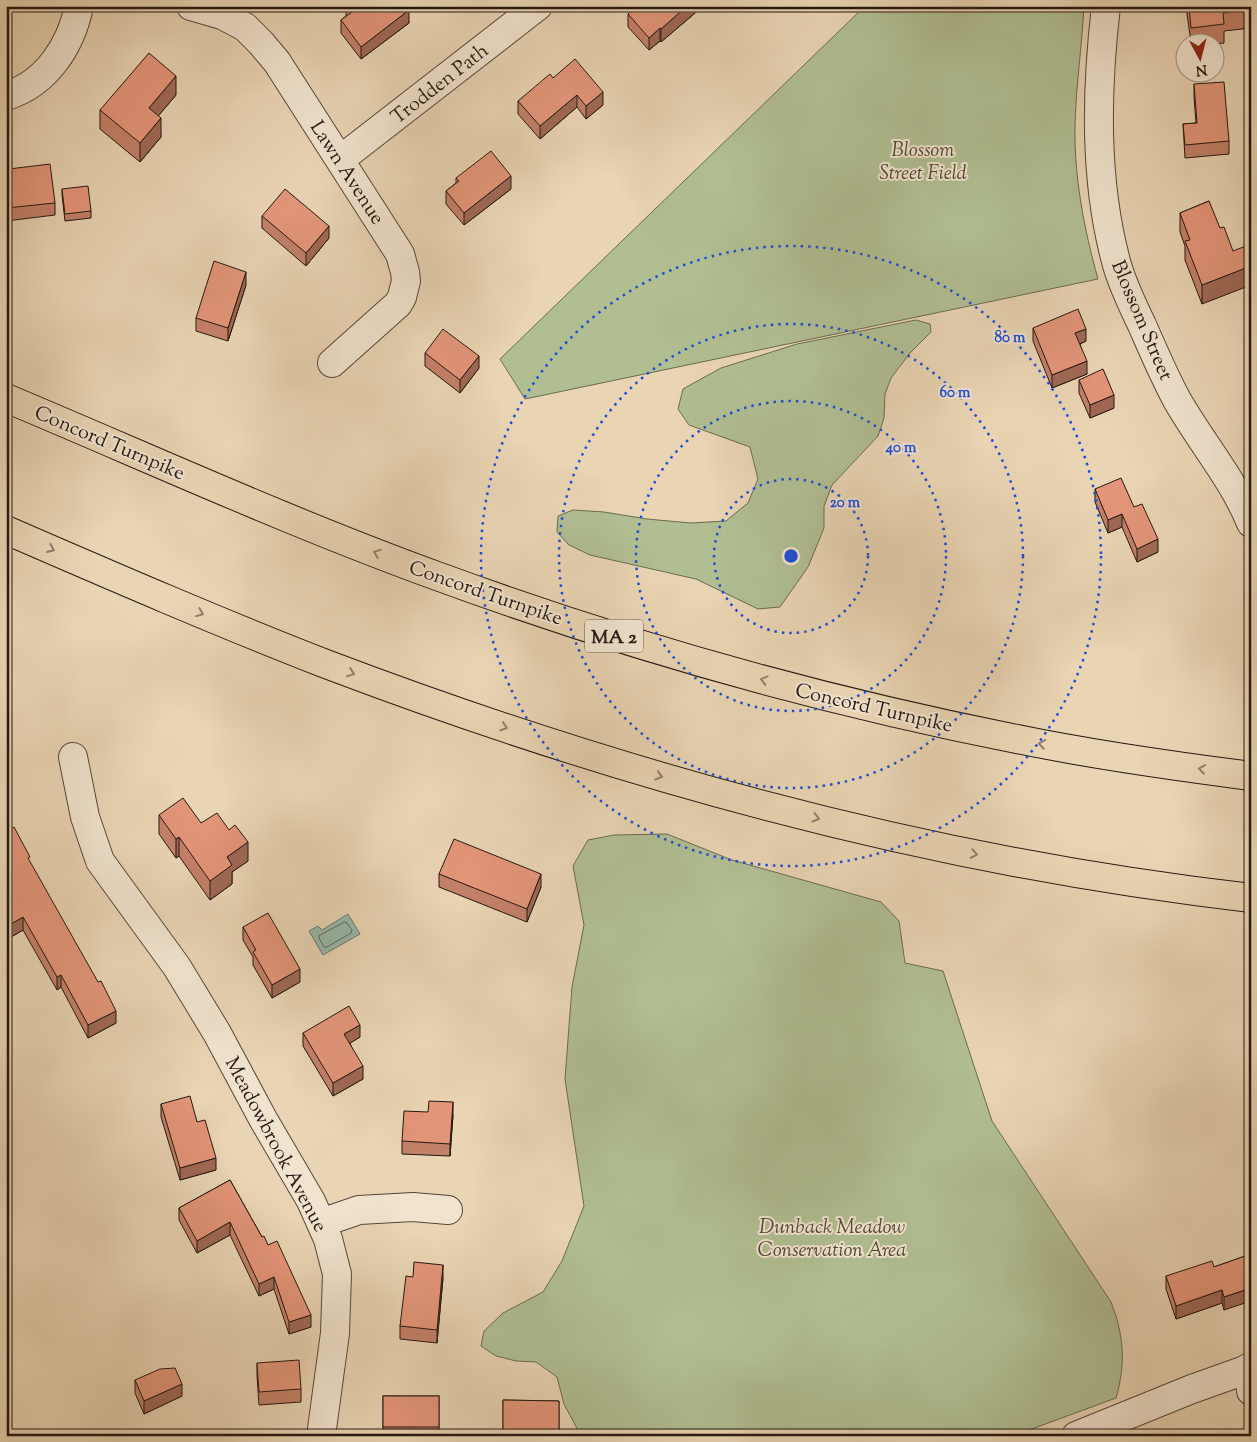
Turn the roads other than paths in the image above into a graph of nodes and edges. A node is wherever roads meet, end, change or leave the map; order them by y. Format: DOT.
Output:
graph roads {
  1 [pos="79,6"];
  2 [pos="191,6"];
  3 [pos="538,6"];
  4 [pos="1106,6"];
  5 [pos="6,96"];
  6 [pos="341,159"];
  7 [pos="332,363"];
  8 [pos="6,398"];
  9 [pos="1251,524"];
  10 [pos="6,530"];
  11 [pos="74,757"];
  12 [pos="1251,776"];
  13 [pos="1251,898"];
  14 [pos="448,1210"];
  15 [pos="321,1223"];
  16 [pos="1250,1376"];
  17 [pos="321,1436"];
  18 [pos="1076,1436"];
  1 -- 5 [label="street"];
  2 -- 6 [label="street, Lawn Avenue"];
  3 -- 6 [label="street, Trodden Path"];
  4 -- 9 [label="street, Blossom Street"];
  6 -- 7 [label="street, Lawn Avenue"];
  12 -- 8 [label="highway, Concord Turnpike / MA 2, one-way"];
  10 -- 13 [label="highway, one-way"];
  11 -- 15 [label="street, Meadowbrook Avenue"];
  14 -- 15 [label="street"];
  15 -- 17 [label="street, Meadowbrook Avenue"];
  16 -- 18 [label="street"];
}
